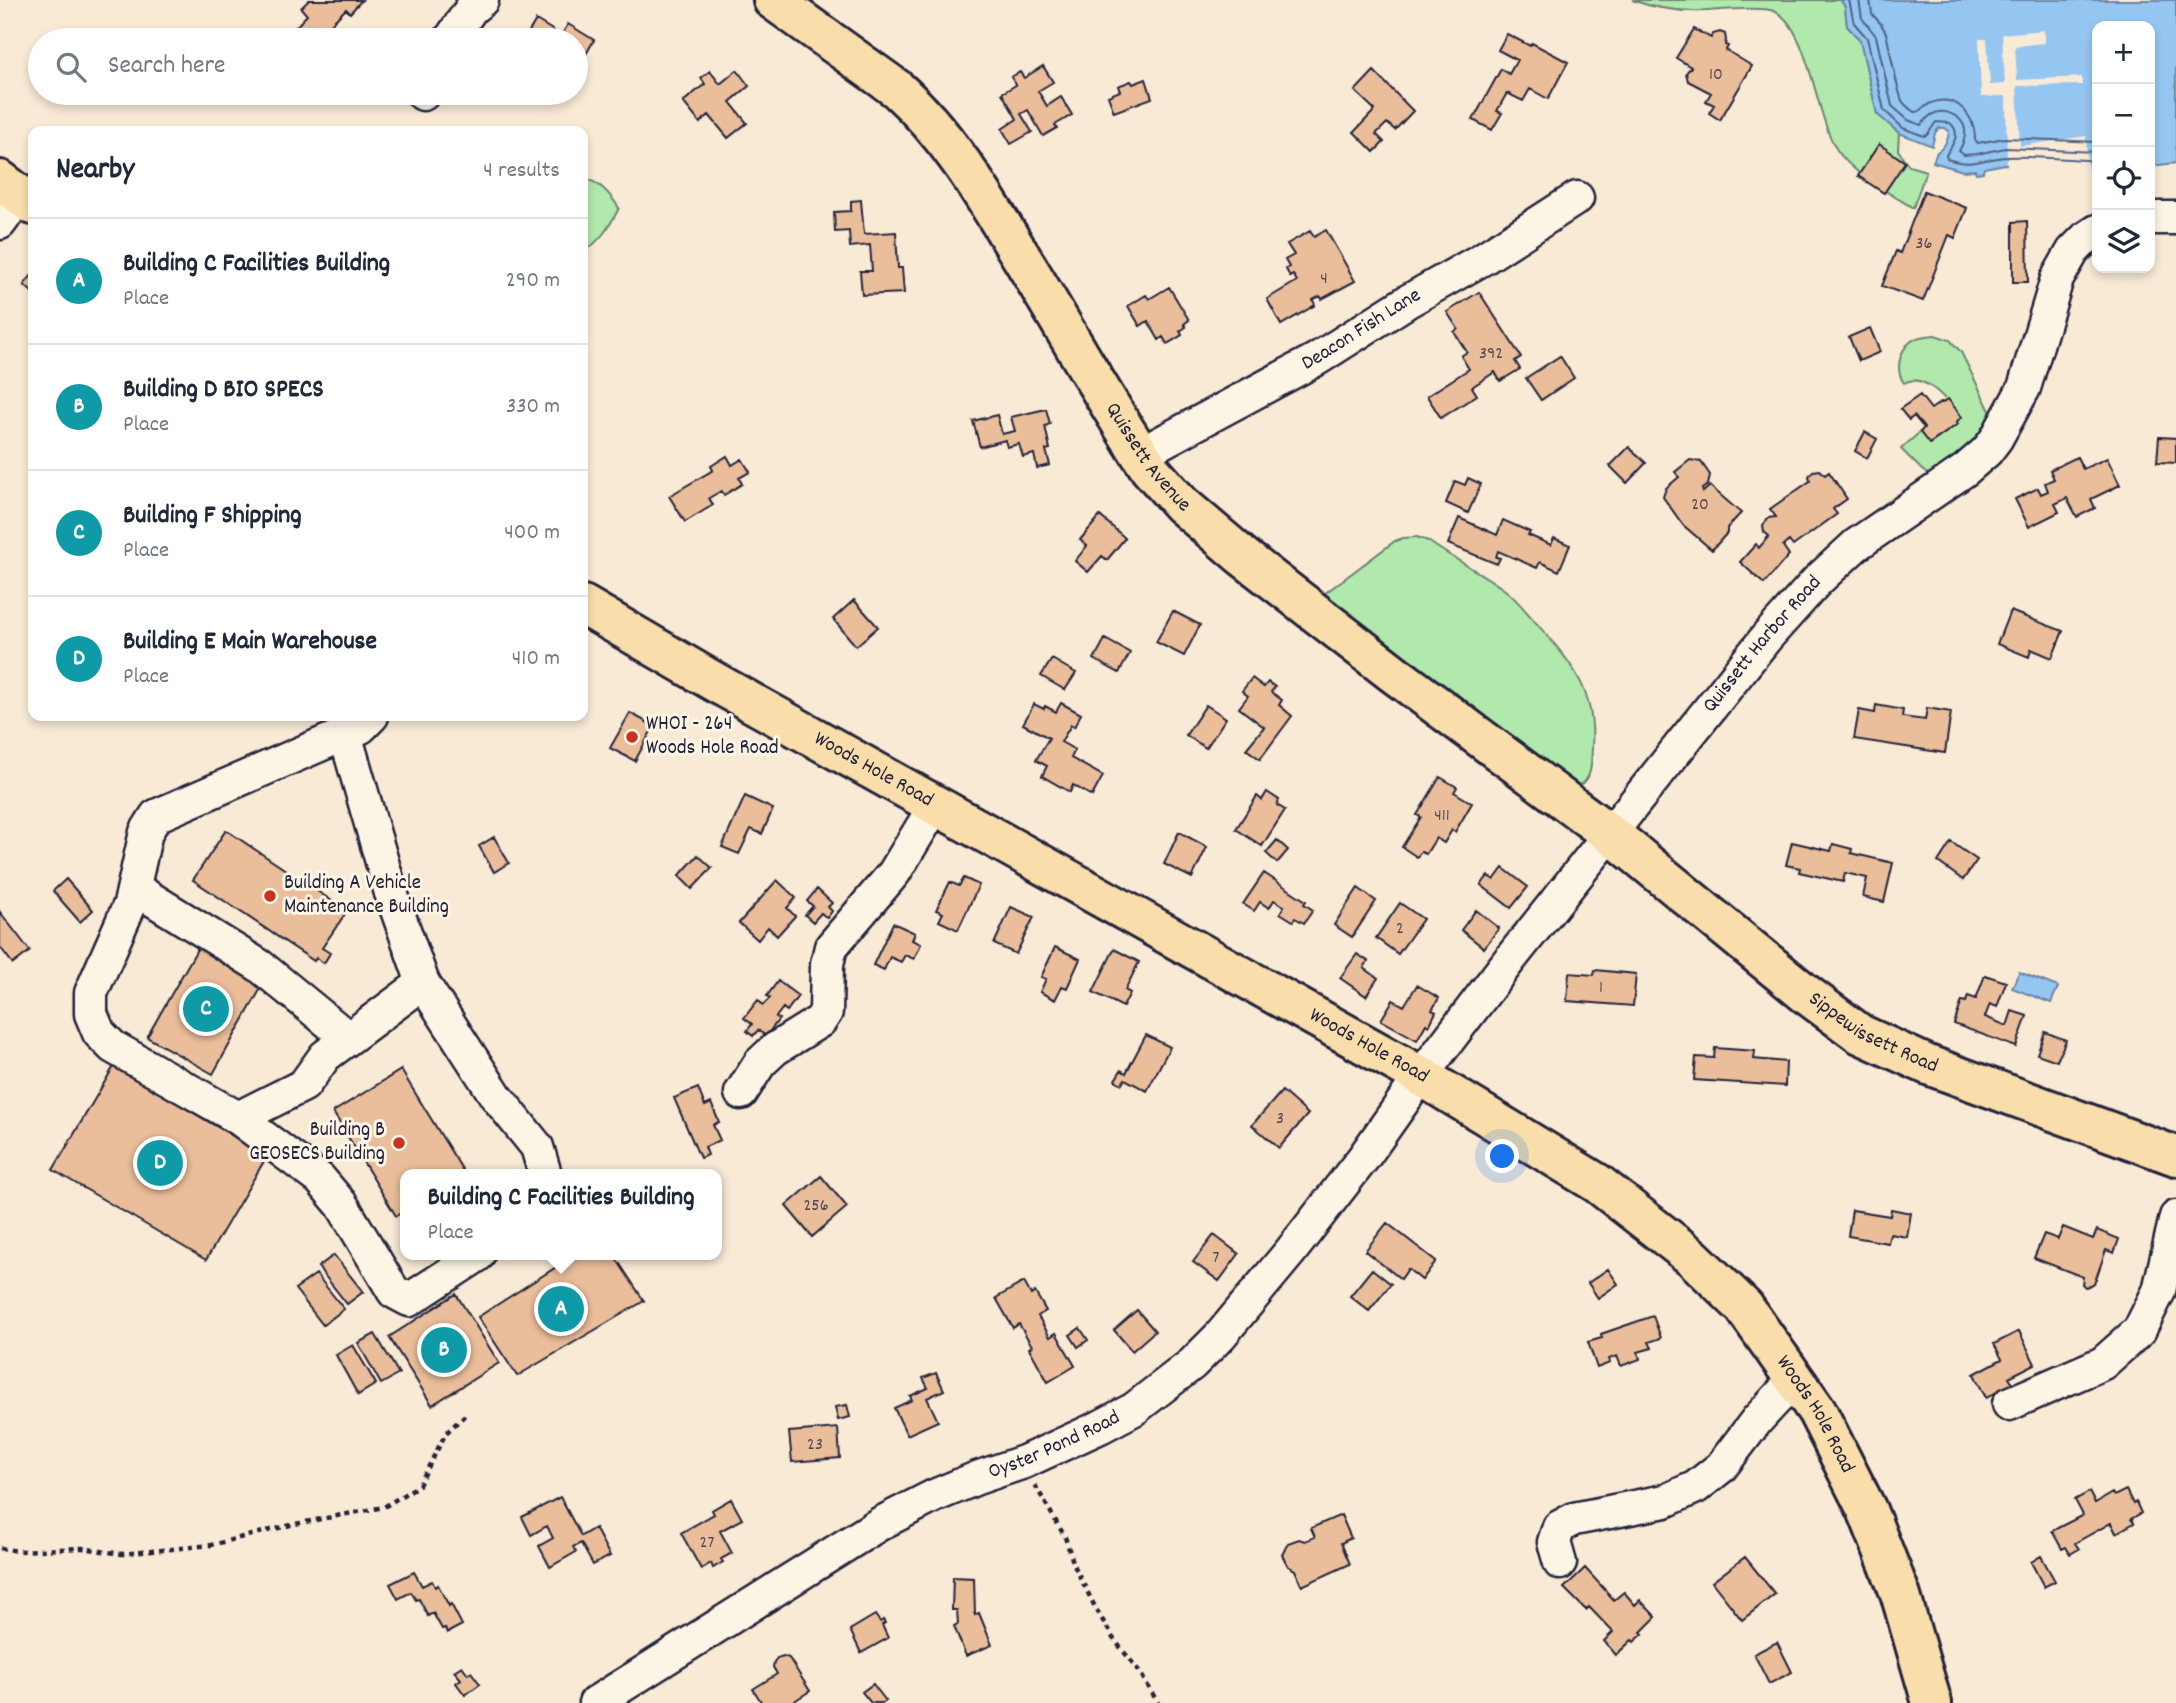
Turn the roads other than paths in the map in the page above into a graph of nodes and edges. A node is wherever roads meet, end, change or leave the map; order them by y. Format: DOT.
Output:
graph roads {
  1 [pos="482,0"];
  2 [pos="773,0"];
  3 [pos="458,28"];
  4 [pos="1577,198"];
  5 [pos="2155,218"];
  6 [pos="2176,218"];
  7 [pos="2092,234"];
  8 [pos="1140,454"];
  9 [pos="588,608"];
  10 [pos="367,721"];
  11 [pos="345,734"];
  12 [pos="936,804"];
  13 [pos="1611,835"];
  14 [pos="134,888"];
  15 [pos="423,983"];
  16 [pos="348,1038"];
  17 [pos="1421,1076"];
  18 [pos="741,1093"];
  19 [pos="238,1118"];
  20 [pos="2176,1156"];
  21 [pos="544,1169"];
  22 [pos="2176,1217"];
  23 [pos="470,1260"];
  24 [pos="1795,1379"];
  25 [pos="2009,1404"];
  26 [pos="1560,1563"];
  27 [pos="595,1703"];
  28 [pos="1932,1703"];
  1 -- 3 [label="street"];
  2 -- 8 [label="main road, Quissett Avenue"];
  4 -- 8 [label="street, Deacon Fish Lane"];
  5 -- 6 [label="street"];
  7 -- 13 [label="street, Quissett Harbor Road"];
  8 -- 13 [label="main road, Quissett Avenue"];
  9 -- 12 [label="main road, Woods Hole Road"];
  10 -- 11 [label="street"];
  11 -- 14 [label="street"];
  11 -- 15 [label="street"];
  12 -- 17 [label="main road, Woods Hole Road"];
  12 -- 18 [label="street"];
  13 -- 17 [label="street, Quissett Harbor Road"];
  13 -- 20 [label="main road, Sippewissett Road"];
  14 -- 16 [label="street"];
  14 -- 19 [label="street"];
  15 -- 16 [label="street"];
  15 -- 21 [label="street"];
  16 -- 19 [label="street"];
  17 -- 24 [label="main road, Woods Hole Road"];
  17 -- 27 [label="street, Oyster Pond Road"];
  19 -- 23 [label="street"];
  22 -- 25 [label="street"];
  24 -- 26 [label="street"];
  24 -- 28 [label="main road, Woods Hole Road"];
}
